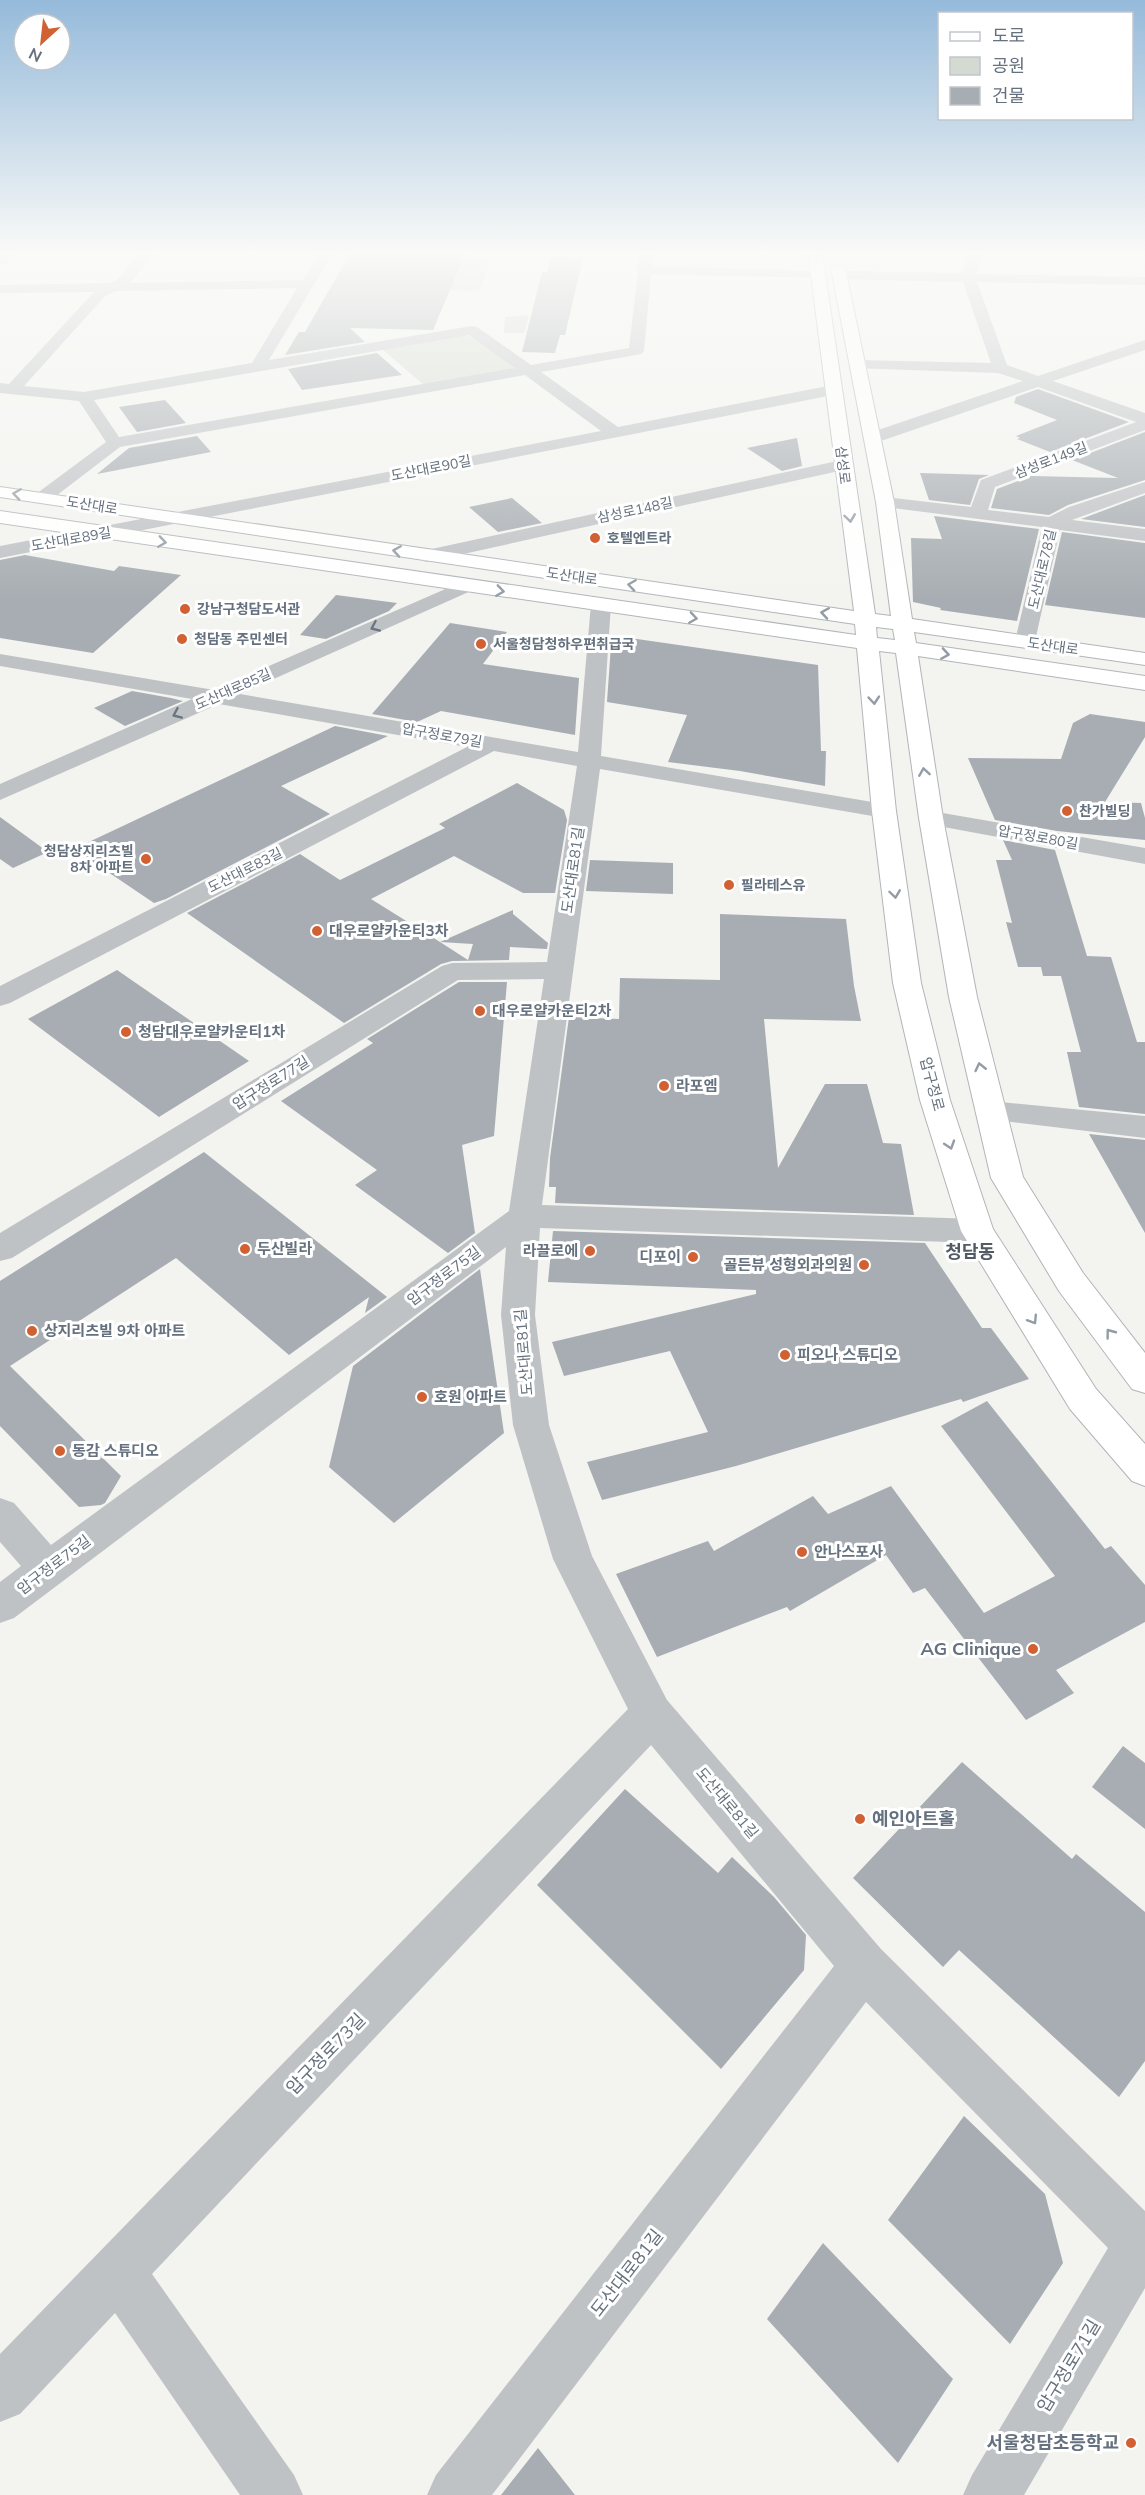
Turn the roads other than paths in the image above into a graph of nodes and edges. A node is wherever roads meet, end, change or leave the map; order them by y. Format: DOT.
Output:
graph roads {
  1 [pos="26,368"];
  2 [pos="254,368"];
  3 [pos="535,368"];
  4 [pos="830,368"];
  5 [pos="858,368"];
  6 [pos="1001,368"];
  7 [pos="1077,368"];
  8 [pos="526,370"];
  9 [pos="1040,381"];
  10 [pos="6,389"];
  11 [pos="833,390"];
  12 [pos="84,397"];
  13 [pos="1145,419"];
  14 [pos="1145,424"];
  15 [pos="614,432"];
  16 [pos="872,438"];
  17 [pos="115,443"];
  18 [pos="842,465"];
  19 [pos="1145,487"];
  20 [pos="0,492"];
  21 [pos="42,498"];
  22 [pos="885,502"];
  23 [pos="978,514"];
  24 [pos="0,517"];
  25 [pos="178,518"];
  26 [pos="1052,524"];
  27 [pos="143,526"];
  28 [pos="105,534"];
  29 [pos="1145,535"];
  30 [pos="0,552"];
  31 [pos="427,556"];
  32 [pos="466,586"];
  33 [pos="601,604"];
  34 [pos="866,630"];
  35 [pos="904,636"];
  36 [pos="1025,641"];
  37 [pos="1145,659"];
  38 [pos="0,660"];
  39 [pos="1145,683"];
  40 [pos="218,696"];
  41 [pos="490,744"];
  42 [pos="589,762"];
  43 [pos="0,793"];
  44 [pos="884,811"];
  45 [pos="931,818"];
  46 [pos="1145,856"];
  47 [pos="558,970"];
  48 [pos="0,997"];
  49 [pos="990,1111"];
  50 [pos="1145,1127"];
  51 [pos="524,1216"];
  52 [pos="977,1231"];
  53 [pos="0,1249"];
  54 [pos="1145,1379"];
  55 [pos="1145,1470"];
  56 [pos="0,1515"];
  57 [pos="48,1569"];
  58 [pos="0,1605"];
  59 [pos="652,1714"];
  60 [pos="864,1966"];
  61 [pos="1144,2242"];
  62 [pos="118,2271"];
  63 [pos="0,2394"];
  64 [pos="274,2495"];
  65 [pos="456,2495"];
  66 [pos="992,2495"];
  1 -- 10 [label="street"];
  2 -- 12 [label="street"];
  3 -- 8 [label="street"];
  4 -- 11 [label="main road, 삼성로"];
  5 -- 16 [label="main road"];
  6 -- 9 [label="street"];
  7 -- 9 [label="street"];
  8 -- 15 [label="street"];
  8 -- 17 [label="street"];
  9 -- 13 [label="street"];
  9 -- 16 [label="street"];
  10 -- 12 [label="street"];
  11 -- 15 [label="street, 도산대로90길"];
  11 -- 18 [label="main road, 삼성로"];
  12 -- 17 [label="street"];
  14 -- 23 [label="street, 삼성로149길"];
  15 -- 25 [label="street, 도산대로90길"];
  16 -- 22 [label="main road"];
  17 -- 21 [label="street"];
  18 -- 31 [label="street, 삼성로148길"];
  18 -- 34 [label="main road, 삼성로, one-way"];
  19 -- 26 [label="street, 도산대로78길"];
  21 -- 20 [label="main road, 도산대로, one-way"];
  21 -- 25 [label="main road, 도산대로"];
  22 -- 23 [label="street"];
  22 -- 35 [label="main road"];
  23 -- 26 [label="street"];
  24 -- 28 [label="main road, 도산대로"];
  25 -- 27 [label="street, 도산대로90길"];
  31 -- 25 [label="main road, 도산대로, one-way"];
  26 -- 29 [label="street"];
  26 -- 36 [label="street, 도산대로78길"];
  27 -- 28 [label="street, 도산대로89길"];
  28 -- 30 [label="street, 도산대로89길"];
  28 -- 32 [label="main road, 도산대로, one-way"];
  34 -- 31 [label="main road, 도산대로, one-way"];
  32 -- 33 [label="main road, 도산대로, one-way"];
  32 -- 40 [label="street, 도산대로85길, one-way"];
  33 -- 34 [label="main road, 도산대로, one-way"];
  33 -- 42 [label="street, 도산대로81길"];
  34 -- 35 [label="main road, 도산대로"];
  34 -- 44 [label="main road, 압구정로, one-way"];
  35 -- 36 [label="main road, 도산대로"];
  35 -- 39 [label="main road, 도산대로, one-way"];
  45 -- 35 [label="main road, one-way"];
  36 -- 37 [label="main road, 도산대로"];
  38 -- 40 [label="street, 압구정로79길"];
  40 -- 41 [label="street, 압구정로79길"];
  40 -- 43 [label="street, 도산대로85길, one-way"];
  41 -- 42 [label="street, 압구정로79길"];
  41 -- 48 [label="street, 도산대로83길"];
  42 -- 44 [label="street, 압구정로79길"];
  42 -- 47 [label="street, 도산대로81길"];
  44 -- 52 [label="main road, 압구정로, one-way"];
  45 -- 46 [label="street, 압구정로80길"];
  49 -- 45 [label="main road, one-way"];
  47 -- 51 [label="street, 도산대로81길"];
  47 -- 53 [label="street, 압구정로77길"];
  49 -- 50 [label="street"];
  54 -- 49 [label="main road, one-way"];
  51 -- 52 [label="street"];
  51 -- 57 [label="street, 압구정로75길"];
  51 -- 59 [label="street, 도산대로81길"];
  52 -- 55 [label="main road, 압구정로, one-way"];
  56 -- 57 [label="street"];
  57 -- 58 [label="street, 압구정로75길"];
  59 -- 60 [label="street, 도산대로81길"];
  59 -- 62 [label="street, 압구정로73길"];
  60 -- 61 [label="street, 도산대로81길"];
  60 -- 65 [label="street, 도산대로81길"];
  61 -- 66 [label="street, 압구정로71길"];
  62 -- 63 [label="street, 압구정로73길"];
  62 -- 64 [label="street"];
}
